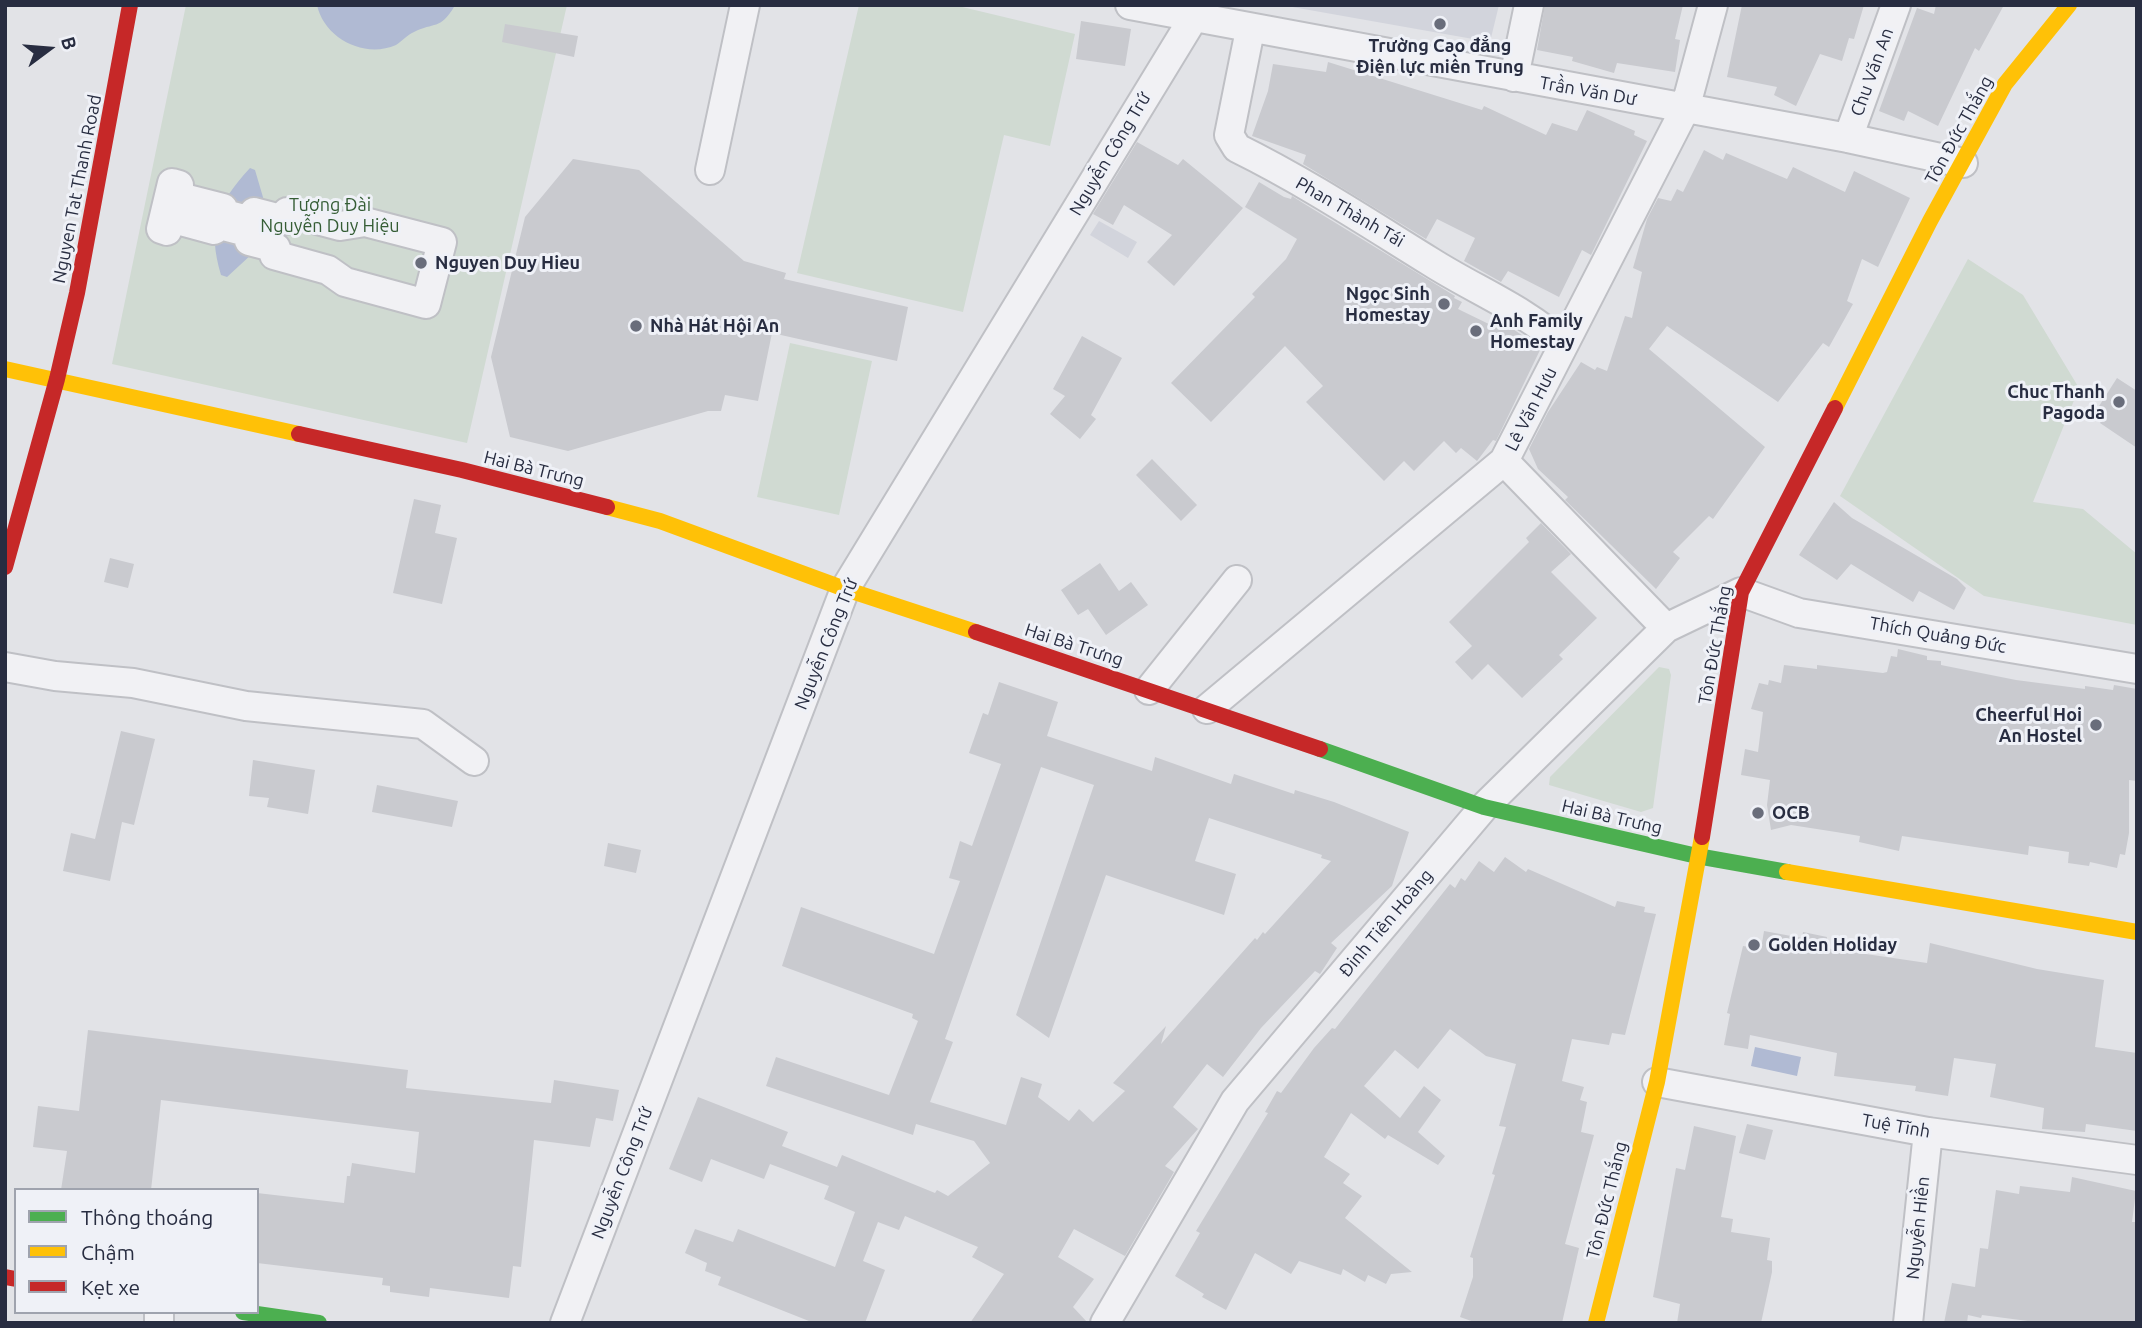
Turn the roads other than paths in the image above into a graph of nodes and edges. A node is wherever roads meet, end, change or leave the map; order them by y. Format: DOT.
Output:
graph roads {
  1 [pos="130,5"];
  2 [pos="745,5"];
  3 [pos="1130,5"];
  4 [pos="1530,5"];
  5 [pos="1713,5"];
  6 [pos="1896,5"];
  7 [pos="2069,5"];
  8 [pos="1194,17"];
  9 [pos="1250,30"];
  10 [pos="1514,78"];
  11 [pos="1685,109"];
  12 [pos="1849,138"];
  13 [pos="1963,163"];
  14 [pos="710,170"];
  15 [pos="236,223"];
  16 [pos="1563,345"];
  17 [pos="5,369"];
  18 [pos="57,379"];
  19 [pos="1504,461"];
  20 [pos="5,567"];
  21 [pos="1237,580"];
  22 [pos="845,589"];
  23 [pos="1741,592"];
  24 [pos="1667,628"];
  25 [pos="5,667"];
  26 [pos="2137,669"];
  27 [pos="1149,690"];
  28 [pos="1208,709"];
  29 [pos="474,761"];
  30 [pos="1484,807"];
  31 [pos="1698,856"];
  32 [pos="2137,932"];
  33 [pos="1657,1082"];
  34 [pos="1928,1132"];
  35 [pos="2137,1160"];
  36 [pos="257,1314"];
  37 [pos="319,1323"];
  38 [pos="565,1323"];
  39 [pos="1104,1323"];
  40 [pos="1595,1323"];
  41 [pos="1908,1323"];
  1 -- 18 [label="street, Nguyen Tat Thanh Road"];
  2 -- 14 [label="street"];
  3 -- 8 [label="street, Trần Văn Dư"];
  4 -- 10 [label="street"];
  5 -- 11 [label="street, Lê Văn Hưu"];
  6 -- 12 [label="street, Chu Văn An"];
  7 -- 13 [label="street, Tôn Đức Thắng"];
  8 -- 9 [label="street, Trần Văn Dư"];
  8 -- 22 [label="street, Nguyễn Công Trứ"];
  9 -- 10 [label="street, Trần Văn Dư"];
  9 -- 16 [label="street, Phan Thành Tái"];
  10 -- 11 [label="street, Trần Văn Dư"];
  11 -- 12 [label="street, Trần Văn Dư"];
  11 -- 16 [label="street, Lê Văn Hưu"];
  12 -- 13 [label="street, Trần Văn Dư"];
  13 -- 23 [label="street, Tôn Đức Thắng"];
  15 -- 15 [label="street"];
  16 -- 19 [label="street, Lê Văn Hưu"];
  17 -- 18 [label="street, Hai Bà Trưng"];
  18 -- 20 [label="street, Nguyen Tat Thanh Road"];
  18 -- 22 [label="street, Hai Bà Trưng"];
  19 -- 24 [label="street"];
  19 -- 28 [label="street, Lê Văn Hưu"];
  21 -- 27 [label="street"];
  22 -- 27 [label="street, Hai Bà Trưng"];
  22 -- 38 [label="street, Nguyễn Công Trứ"];
  23 -- 24 [label="street, Đinh Tiên Hoàng"];
  23 -- 26 [label="street, Thích Quảng Đức"];
  23 -- 31 [label="street, Tôn Đức Thắng"];
  24 -- 30 [label="street, Đinh Tiên Hoàng"];
  25 -- 29 [label="street"];
  27 -- 28 [label="street, Hai Bà Trưng"];
  28 -- 30 [label="street, Hai Bà Trưng"];
  30 -- 31 [label="street, Hai Bà Trưng"];
  30 -- 39 [label="street, Đinh Tiên Hoàng"];
  31 -- 32 [label="street, Hai Bà Trưng"];
  31 -- 33 [label="street, Tôn Đức Thắng"];
  33 -- 34 [label="street, Tuệ Tĩnh"];
  33 -- 40 [label="street, Tôn Đức Thắng"];
  34 -- 35 [label="street, Tuệ Tĩnh"];
  34 -- 41 [label="street, Nguyễn Hiền"];
  36 -- 37 [label="street"];
}
